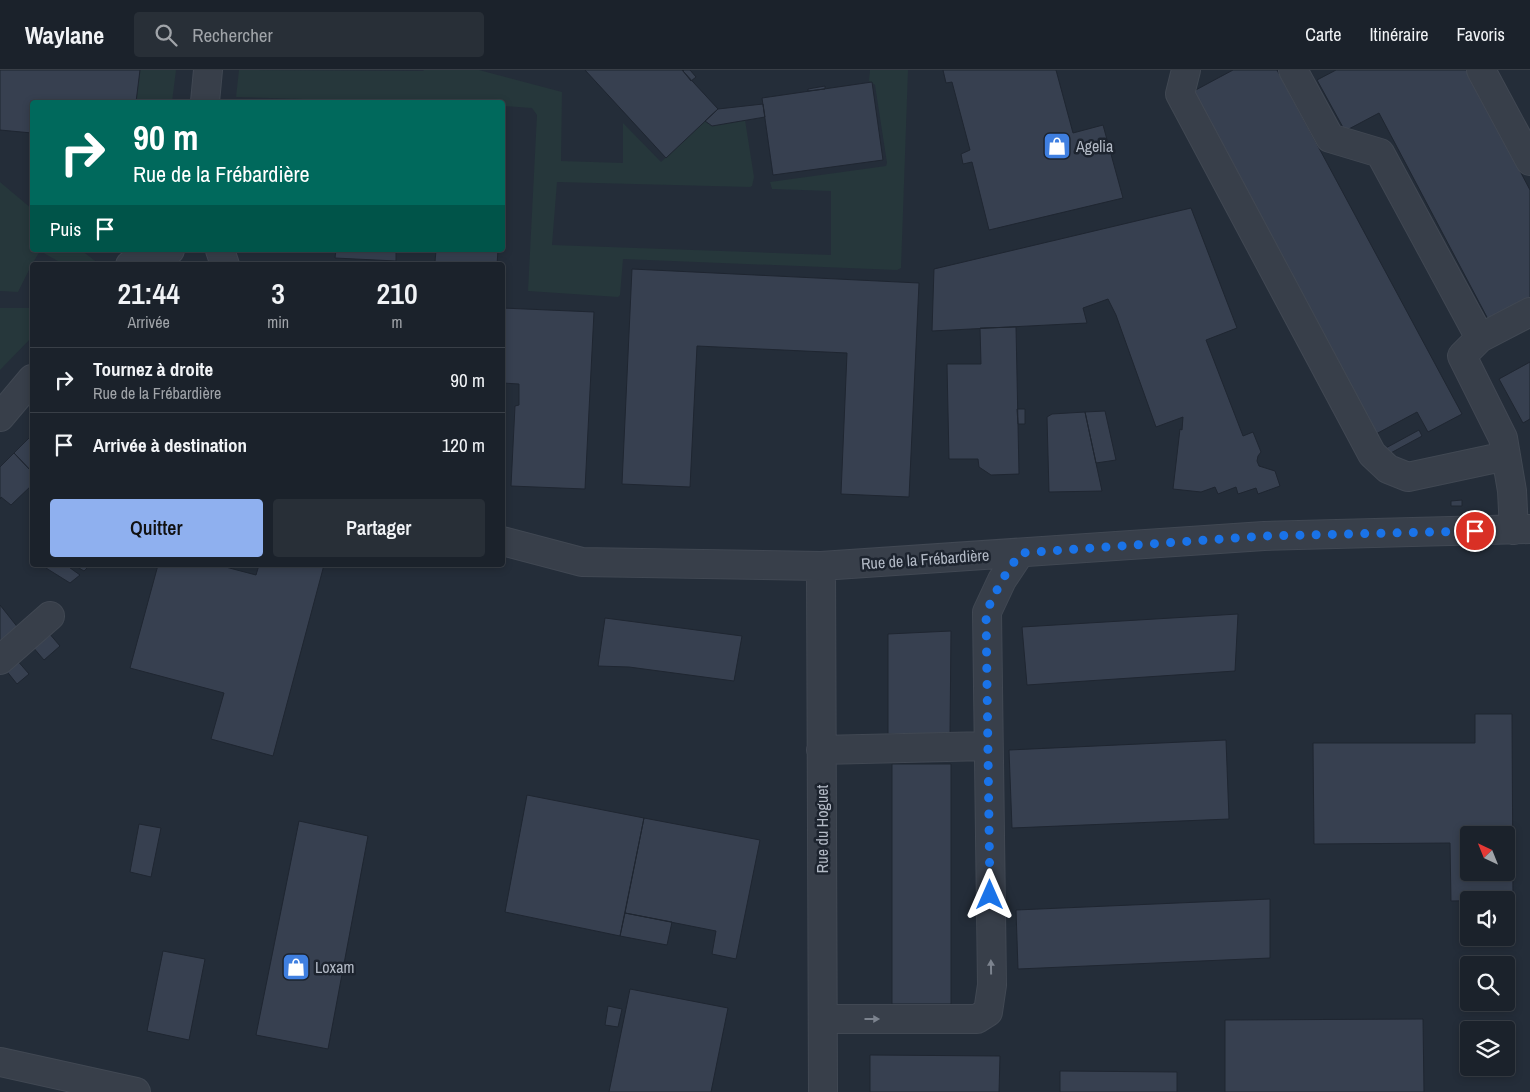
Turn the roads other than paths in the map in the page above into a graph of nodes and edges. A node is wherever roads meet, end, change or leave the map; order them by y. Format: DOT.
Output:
graph roads {
  1 [pos="208,70"];
  2 [pos="1186,70"];
  3 [pos="1293,70"];
  4 [pos="1481,70"];
  5 [pos="205,100"];
  6 [pos="1530,161"];
  7 [pos="165,252"];
  8 [pos="138,262"];
  9 [pos="1530,312"];
  10 [pos="1480,338"];
  11 [pos="30,380"];
  12 [pos="0,417"];
  13 [pos="1506,456"];
  14 [pos="1522,530"];
  15 [pos="505,543"];
  16 [pos="1020,553"];
  17 [pos="821,566"];
  18 [pos="50,616"];
  19 [pos="0,660"];
  20 [pos="988,746"];
  21 [pos="821,750"];
  22 [pos="824,1019"];
  23 [pos="0,1062"];
  24 [pos="63,1085"];
  25 [pos="136,1092"];
  26 [pos="823,1092"];
  1 -- 5 [label="street"];
  2 -- 13 [label="street"];
  3 -- 10 [label="street"];
  4 -- 6 [label="street"];
  7 -- 8 [label="street"];
  9 -- 10 [label="street"];
  10 -- 13 [label="street"];
  11 -- 12 [label="street"];
  13 -- 14 [label="street"];
  14 -- 16 [label="street, Rue de la Frébardière"];
  15 -- 17 [label="street, Rue de la Frébardière"];
  16 -- 17 [label="street, Rue de la Frébardière"];
  16 -- 20 [label="street"];
  17 -- 21 [label="street, Rue du Hoguet"];
  18 -- 19 [label="street"];
  20 -- 21 [label="street"];
  22 -- 20 [label="street, one-way"];
  21 -- 22 [label="street, Rue du Hoguet"];
  22 -- 26 [label="street, Rue du Hoguet"];
  23 -- 24 [label="street"];
  24 -- 25 [label="street"];
}
